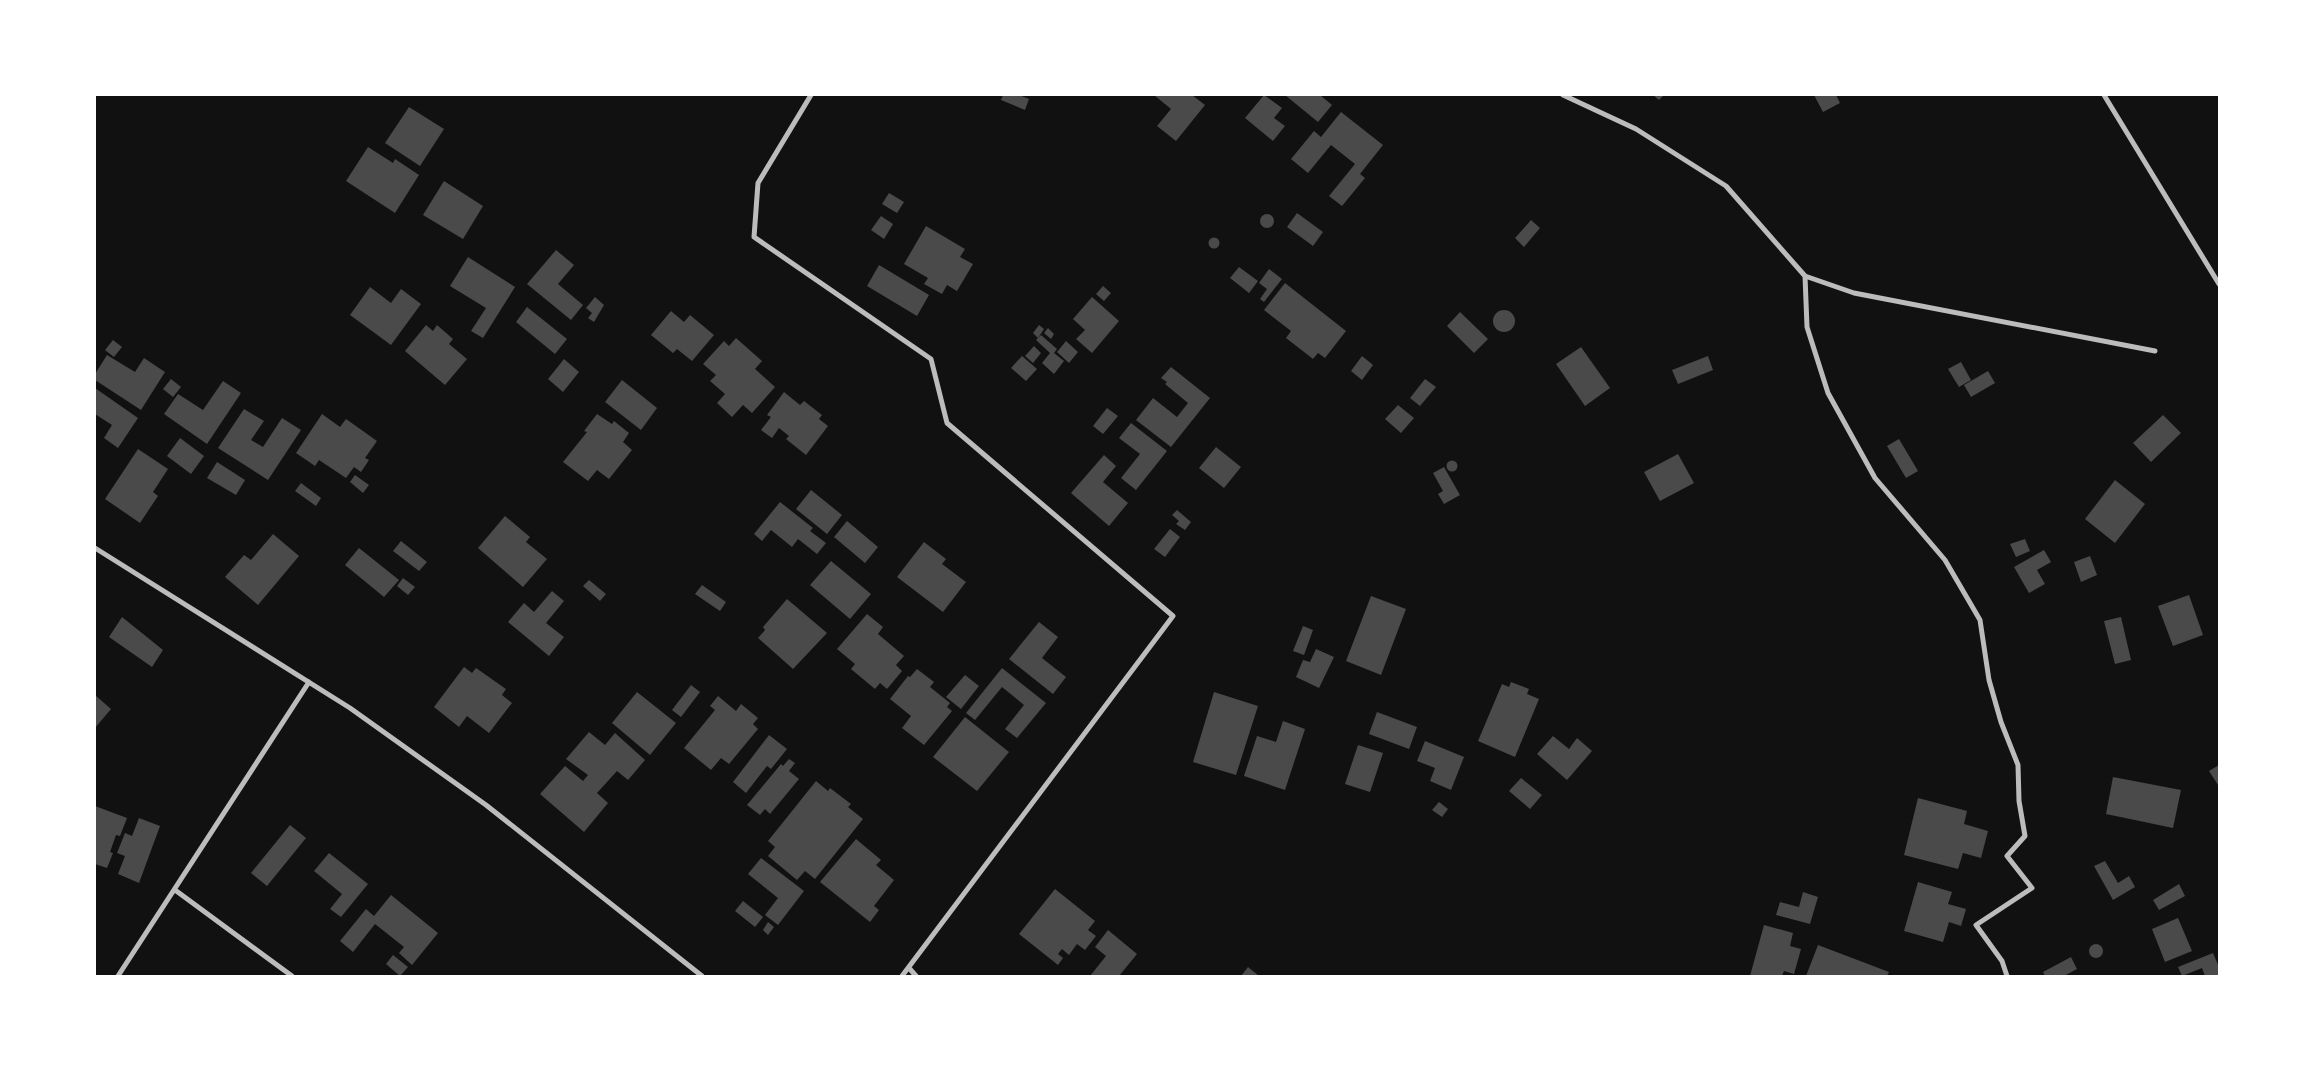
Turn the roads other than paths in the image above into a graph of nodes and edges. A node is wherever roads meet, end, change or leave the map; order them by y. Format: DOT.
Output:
graph roads {
  1 [pos="812,95"];
  2 [pos="1563,95"];
  3 [pos="2104,95"];
  4 [pos="1805,276"];
  5 [pos="2219,284"];
  6 [pos="2155,351"];
  7 [pos="95,548"];
  8 [pos="309,682"];
  9 [pos="175,890"];
  10 [pos="909,968"];
  11 [pos="118,976"];
  12 [pos="292,976"];
  13 [pos="702,976"];
  14 [pos="902,976"];
  15 [pos="916,976"];
  16 [pos="2007,976"];
  1 -- 10 [label="street"];
  2 -- 4 [label="street"];
  3 -- 5 [label="street"];
  4 -- 6 [label="street"];
  4 -- 16 [label="street"];
  7 -- 8 [label="street"];
  8 -- 9 [label="street"];
  8 -- 13 [label="street"];
  9 -- 11 [label="street"];
  9 -- 12 [label="street"];
  10 -- 14 [label="street"];
  10 -- 15 [label="street"];
}
